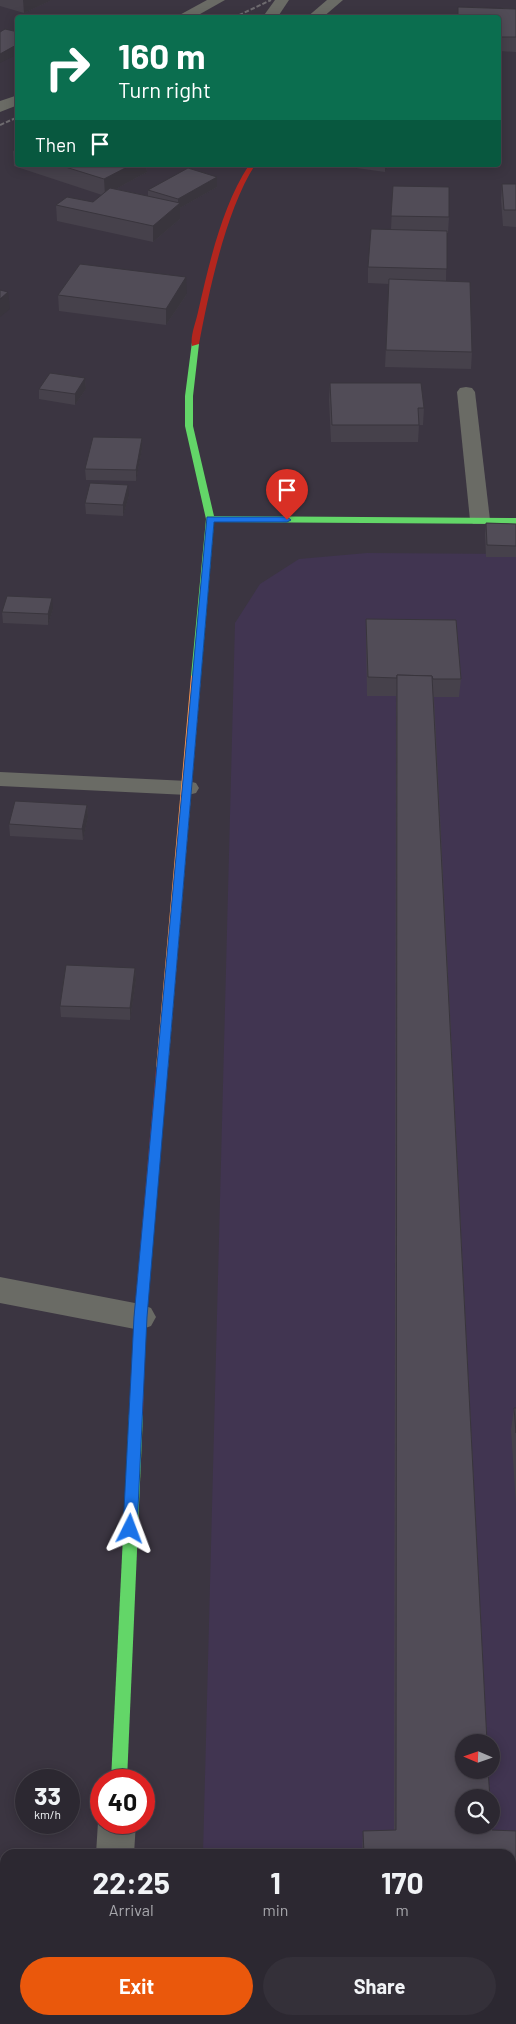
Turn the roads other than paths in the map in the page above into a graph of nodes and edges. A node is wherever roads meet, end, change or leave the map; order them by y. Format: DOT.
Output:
graph roads {
  1 [pos="218,0"];
  2 [pos="282,0"];
  3 [pos="336,0"];
  4 [pos="187,15"];
  5 [pos="271,15"];
  6 [pos="317,15"];
  7 [pos="250,167"];
  8 [pos="466,392"];
  9 [pos="210,519"];
  10 [pos="480,520"];
  11 [pos="516,521"];
  12 [pos="0,779"];
  13 [pos="188,788"];
  14 [pos="0,1290"];
  15 [pos="140,1317"];
  16 [pos="119,1769"];
  17 [pos="116,1834"];
  18 [pos="115,1849"];
  1 -- 4 [label="street"];
  2 -- 5 [label="street"];
  3 -- 6 [label="street"];
  7 -- 9 [label="street"];
  8 -- 10 [label="lane"];
  9 -- 10 [label="street"];
  9 -- 13 [label="street"];
  10 -- 11 [label="street"];
  12 -- 13 [label="lane"];
  13 -- 15 [label="street"];
  14 -- 15 [label="street"];
  15 -- 16 [label="street"];
  17 -- 18 [label="street"];
}
